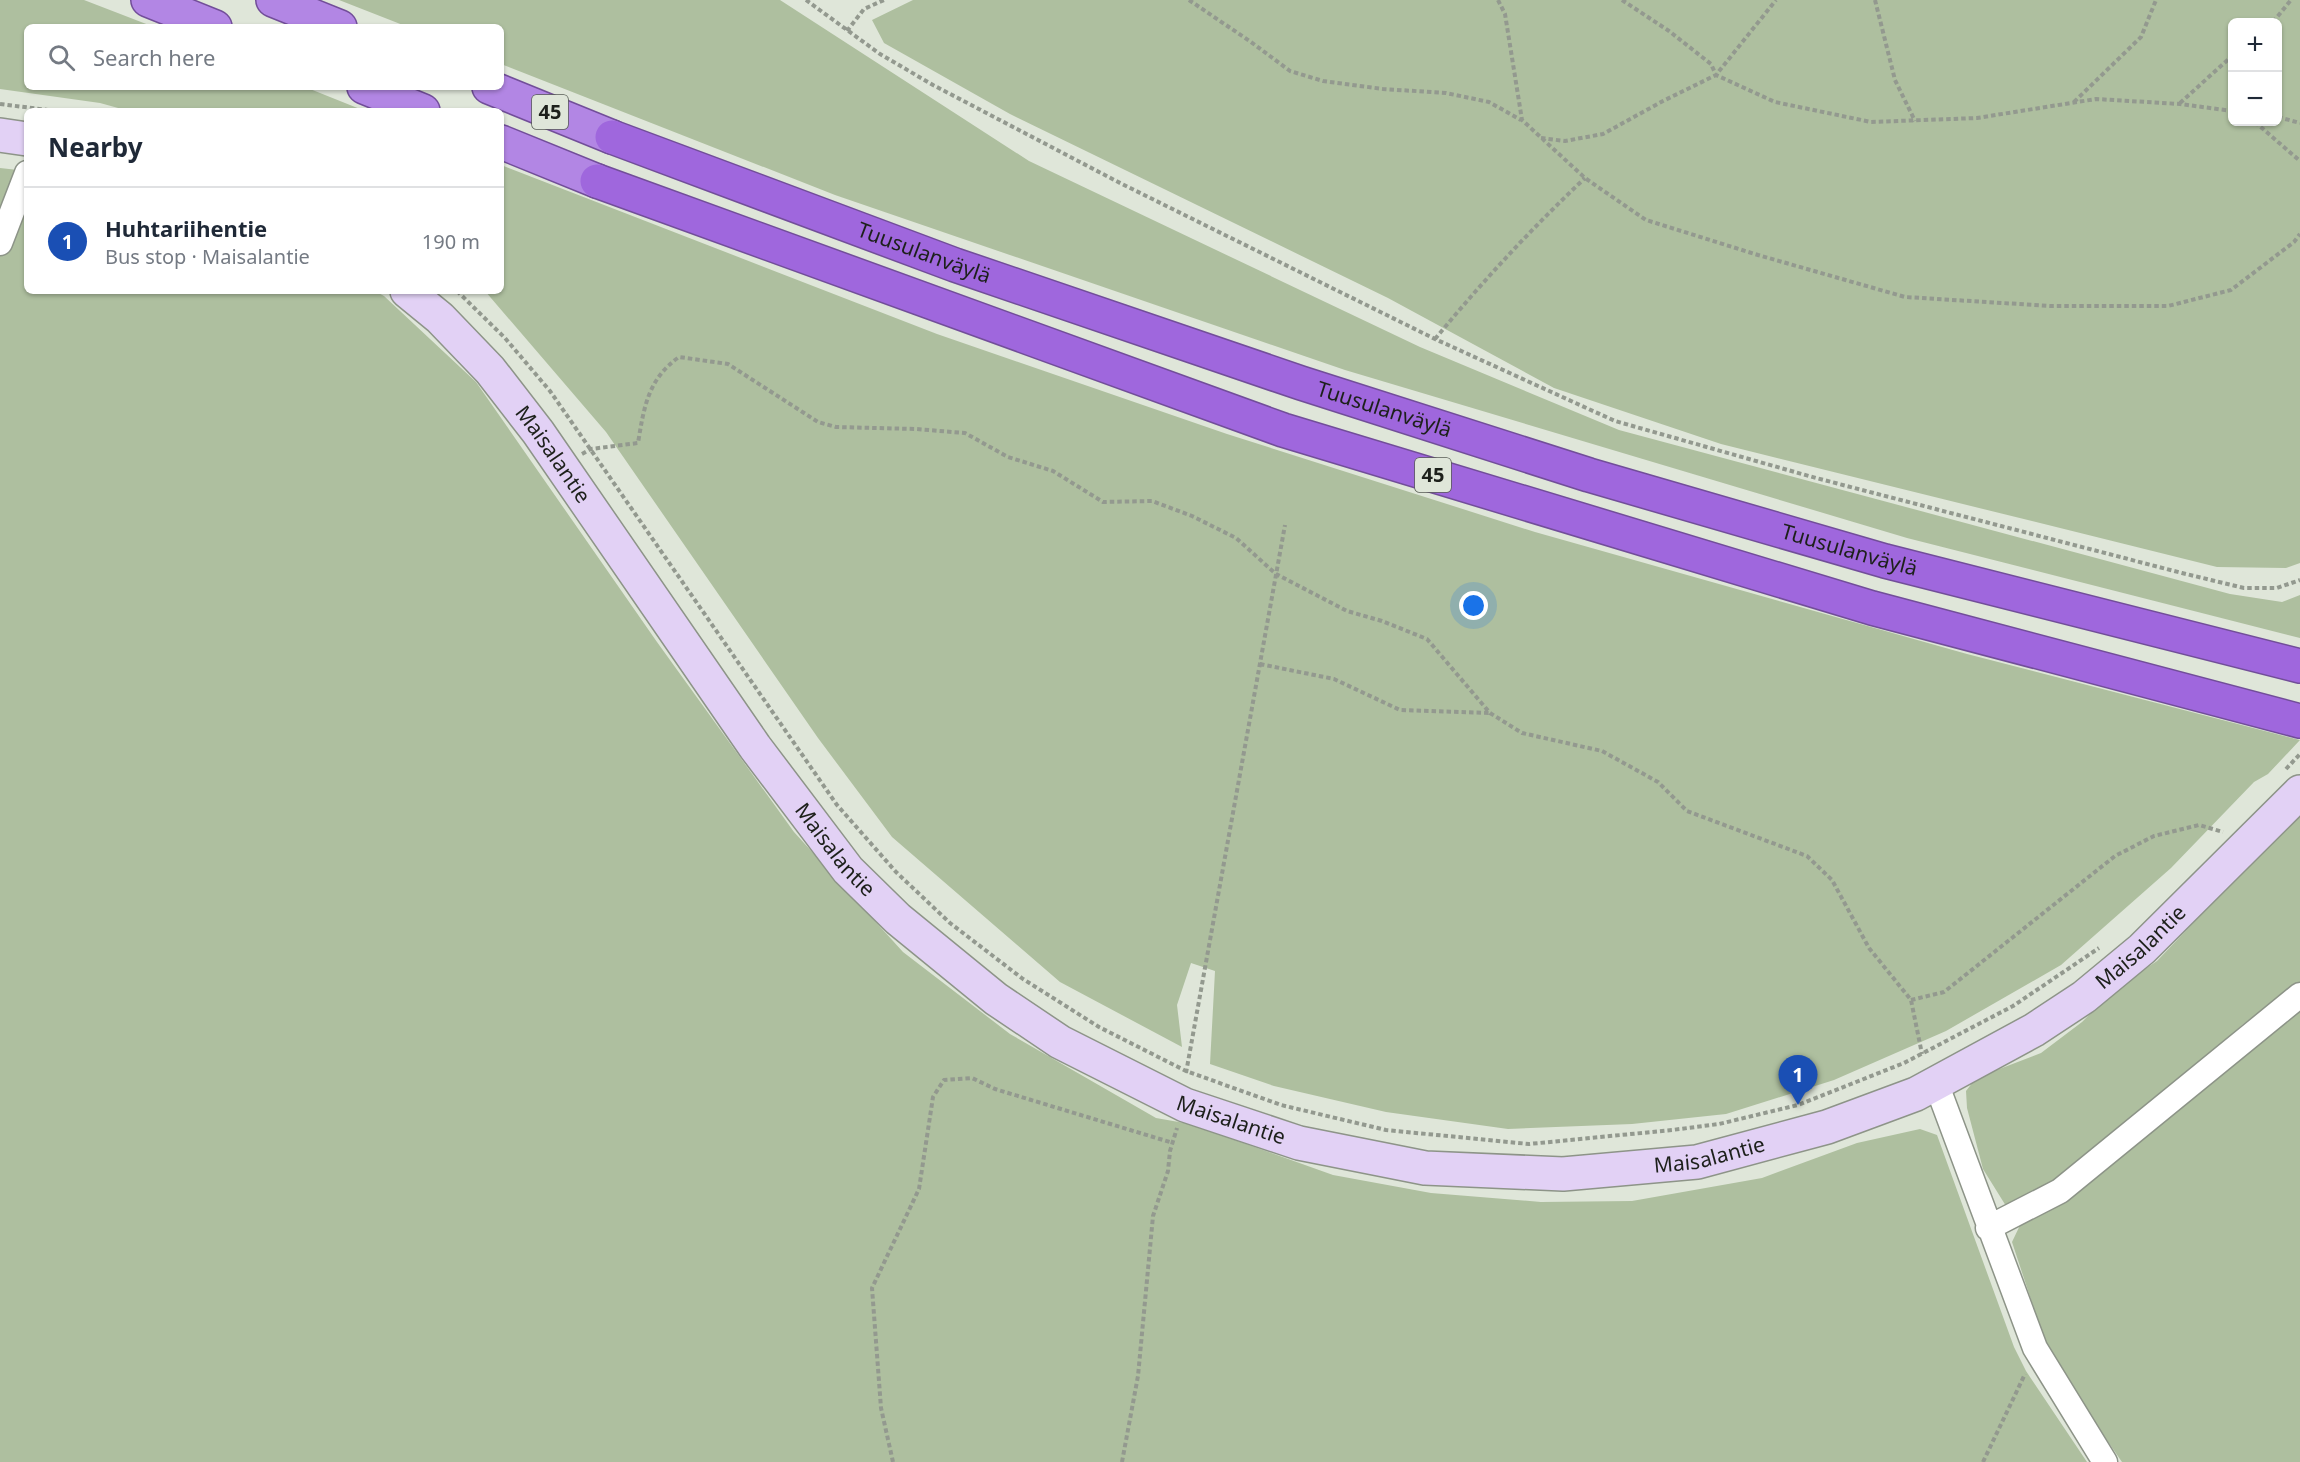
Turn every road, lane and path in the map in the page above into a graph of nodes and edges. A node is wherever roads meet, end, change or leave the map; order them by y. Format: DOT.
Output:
graph roads {
  1 [pos="148,0"];
  2 [pos="273,0"];
  3 [pos="806,0"];
  4 [pos="870,0"];
  5 [pos="884,0"];
  6 [pos="1188,0"];
  7 [pos="1498,0"];
  8 [pos="1622,0"];
  9 [pos="1776,0"];
  10 [pos="1875,0"];
  11 [pos="2156,0"];
  12 [pos="2291,0"];
  13 [pos="874,4"];
  14 [pos="2276,18"];
  15 [pos="208,24"];
  16 [pos="333,24"];
  17 [pos="847,31"];
  18 [pos="2228,60"];
  19 [pos="1716,75"];
  20 [pos="371,90"];
  21 [pos="496,90"];
  22 [pos="2073,102"];
  23 [pos="0,104"];
  24 [pos="2180,104"];
  25 [pos="32,108"];
  26 [pos="416,108"];
  27 [pos="2228,110"];
  28 [pos="2282,118"];
  29 [pos="1521,120"];
  30 [pos="1915,120"];
  31 [pos="2300,123"];
  32 [pos="2260,126"];
  33 [pos="0,135"];
  34 [pos="1541,138"];
  35 [pos="24,139"];
  36 [pos="504,143"];
  37 [pos="2300,161"];
  38 [pos="1585,178"];
  39 [pos="24,181"];
  40 [pos="2300,234"];
  41 [pos="0,243"];
  42 [pos="411,294"];
  43 [pos="460,294"];
  44 [pos="1435,339"];
  45 [pos="591,449"];
  46 [pos="1285,525"];
  47 [pos="1276,574"];
  48 [pos="2300,580"];
  49 [pos="1260,664"];
  50 [pos="2300,666"];
  51 [pos="1490,713"];
  52 [pos="2293,719"];
  53 [pos="2300,755"];
  54 [pos="2292,782"];
  55 [pos="2231,825"];
  56 [pos="2224,832"];
  57 [pos="2216,840"];
  58 [pos="2108,940"];
  59 [pos="2300,995"];
  60 [pos="1911,1000"];
  61 [pos="1922,1054"];
  62 [pos="1186,1071"];
  63 [pos="1936,1083"];
  64 [pos="1185,1105"];
  65 [pos="1173,1143"];
  66 [pos="1988,1228"];
  67 [pos="2035,1348"];
  68 [pos="893,1462"];
  69 [pos="1122,1462"];
  70 [pos="1983,1462"];
  71 [pos="2105,1462"];
  1 -- 15 [label="highway"];
  2 -- 16 [label="highway"];
  3 -- 17 [label="path"];
  4 -- 13 [label="path"];
  5 -- 13 [label="path"];
  6 -- 29 [label="path"];
  7 -- 29 [label="path"];
  8 -- 19 [label="path"];
  9 -- 19 [label="path"];
  10 -- 30 [label="path"];
  11 -- 22 [label="path"];
  12 -- 14 [label="path"];
  13 -- 17 [label="path"];
  17 -- 44 [label="path"];
  18 -- 24 [label="path"];
  19 -- 30 [label="path"];
  19 -- 34 [label="path"];
  20 -- 26 [label="highway"];
  21 -- 50 [label="highway, Tuusulanväylä / 45"];
  22 -- 24 [label="path"];
  22 -- 30 [label="path"];
  23 -- 25 [label="path"];
  24 -- 27 [label="path"];
  28 -- 31 [label="path"];
  29 -- 34 [label="path"];
  32 -- 37 [label="path"];
  33 -- 35 [label="main road"];
  34 -- 38 [label="path"];
  36 -- 52 [label="highway, Tuusulanväylä / 45"];
  38 -- 40 [label="path"];
  38 -- 44 [label="path"];
  39 -- 41 [label="street"];
  42 -- 64 [label="main road, Maisalantie"];
  43 -- 45 [label="path"];
  44 -- 48 [label="path"];
  45 -- 47 [label="path"];
  45 -- 62 [label="path"];
  46 -- 47 [label="path"];
  47 -- 49 [label="path"];
  47 -- 51 [label="path"];
  49 -- 51 [label="path"];
  49 -- 62 [label="path"];
  51 -- 60 [label="path"];
  53 -- 54 [label="path"];
  54 -- 63 [label="main road, Maisalantie"];
  55 -- 56 [label="path"];
  56 -- 57 [label="path"];
  56 -- 60 [label="path"];
  58 -- 61 [label="path"];
  59 -- 66 [label="street"];
  60 -- 61 [label="path"];
  61 -- 62 [label="path"];
  62 -- 64 [label="path"];
  63 -- 64 [label="main road, Maisalantie"];
  63 -- 66 [label="street"];
  64 -- 65 [label="path"];
  65 -- 68 [label="path"];
  65 -- 69 [label="path"];
  66 -- 67 [label="street"];
  67 -- 70 [label="path"];
  67 -- 71 [label="street"];
}
